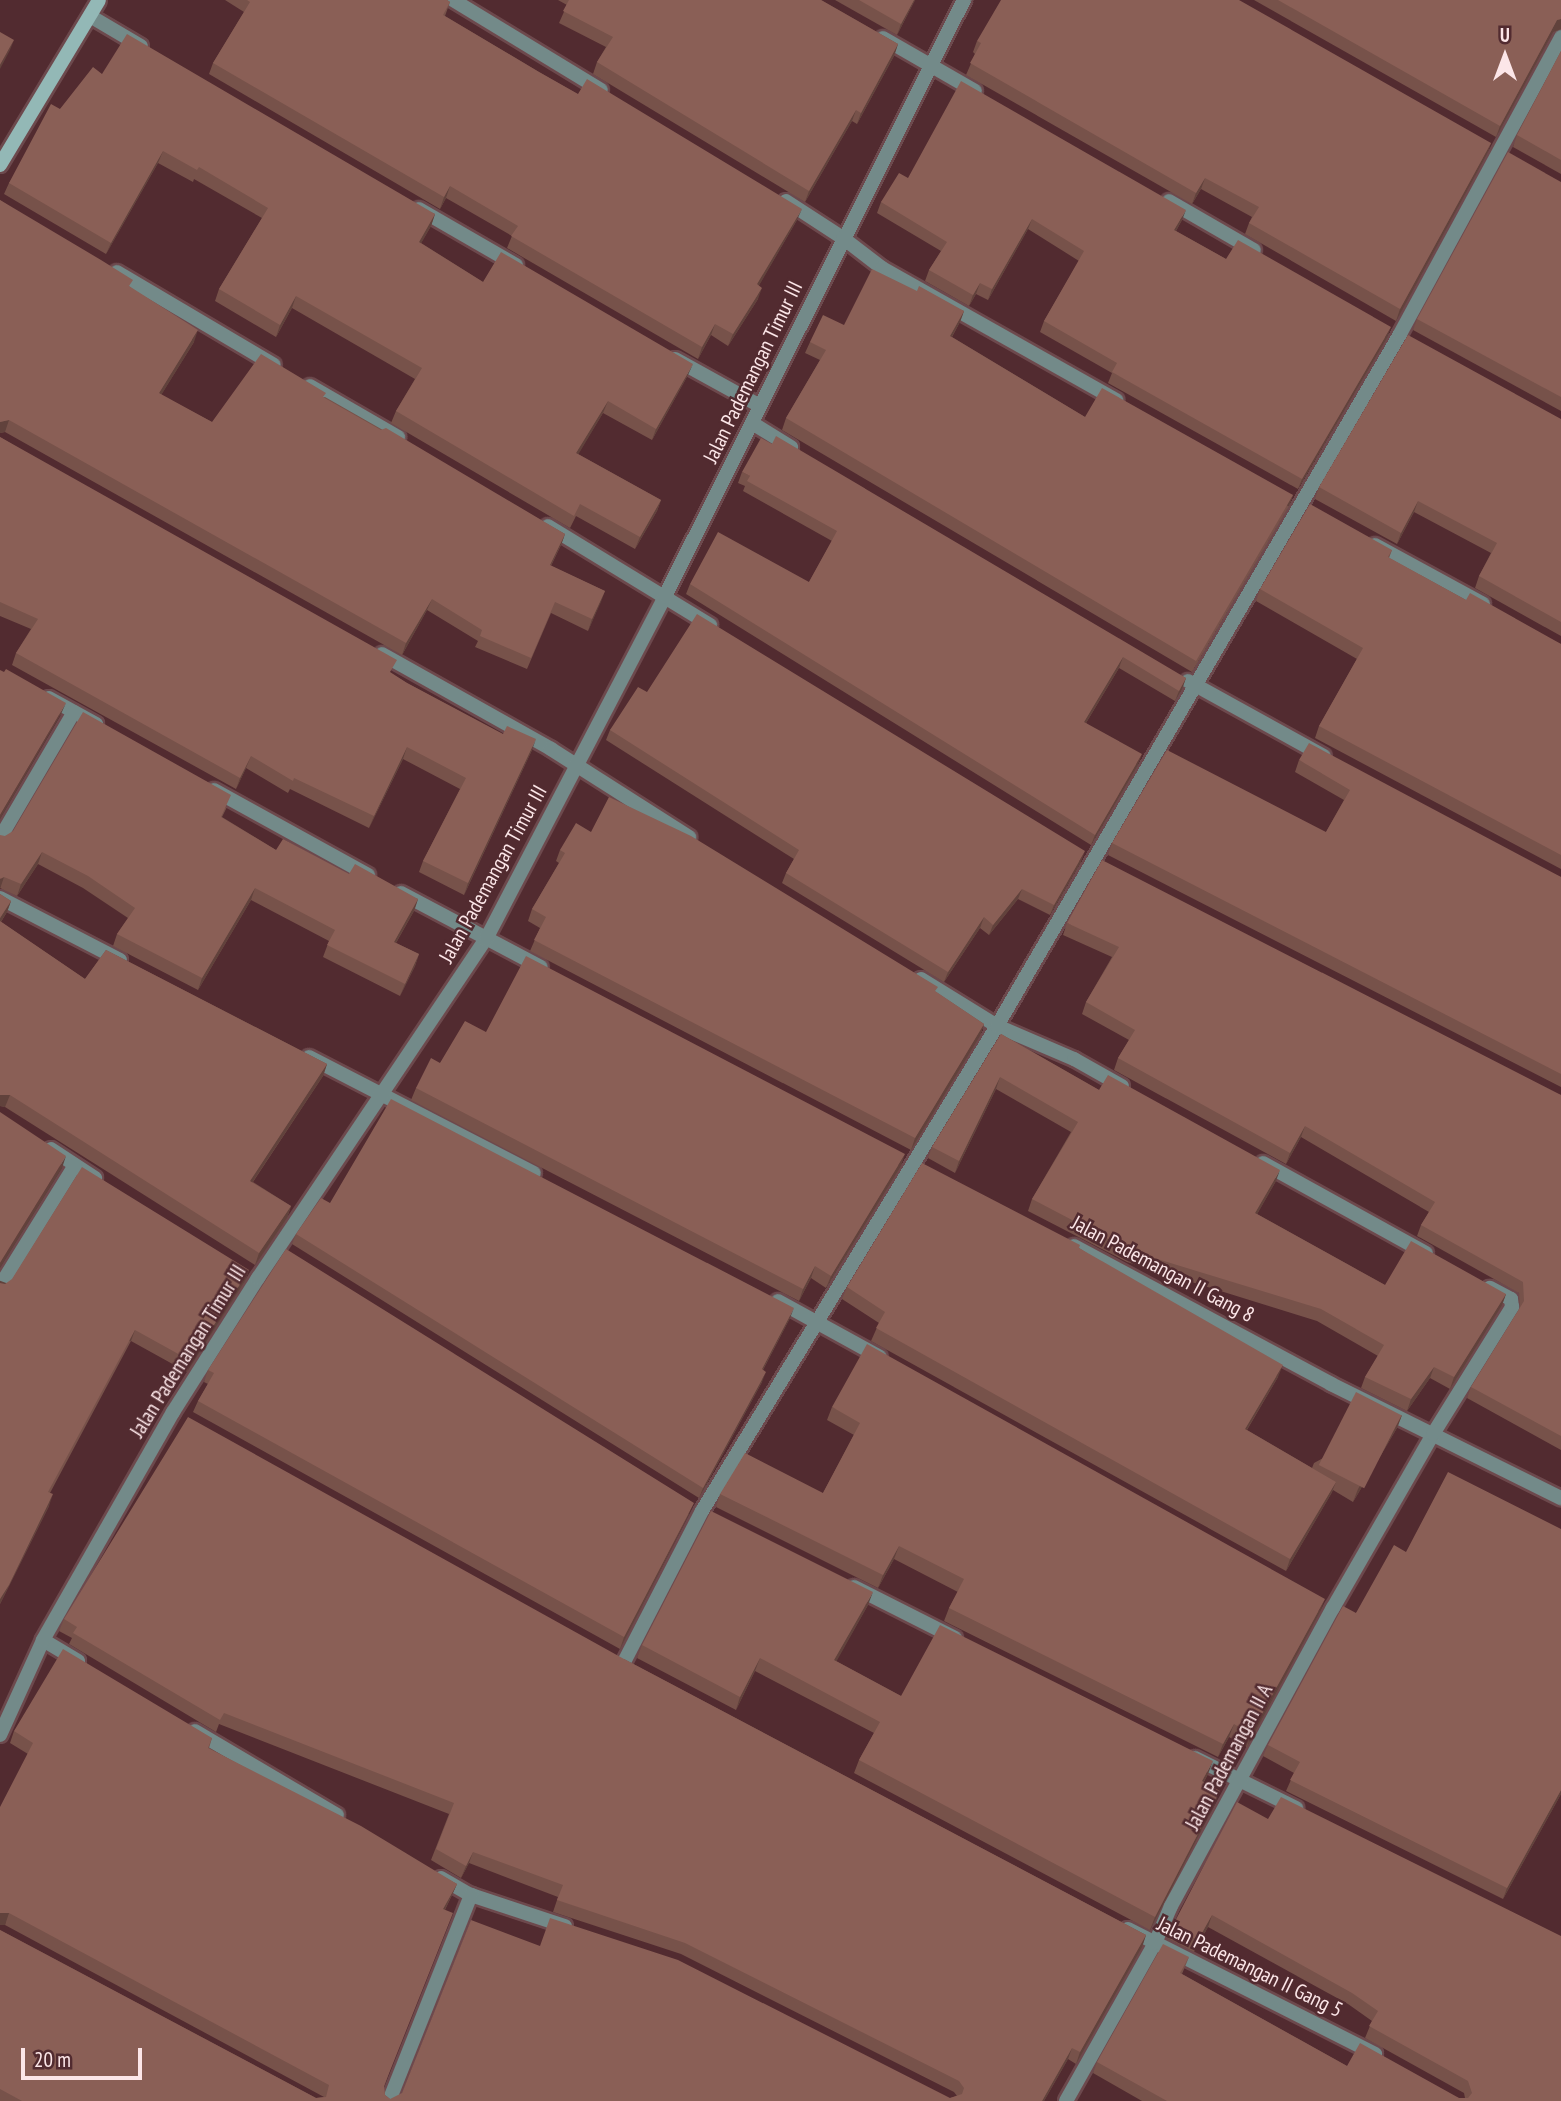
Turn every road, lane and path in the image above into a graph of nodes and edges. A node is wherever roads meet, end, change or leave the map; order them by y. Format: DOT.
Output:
graph roads {
  1 [pos="99,0"];
  2 [pos="453,0"];
  3 [pos="964,0"];
  4 [pos="90,16"];
  5 [pos="873,33"];
  6 [pos="1561,37"];
  7 [pos="156,55"];
  8 [pos="931,66"];
  9 [pos="985,97"];
  10 [pos="619,101"];
  11 [pos="0,165"];
  12 [pos="1155,192"];
  13 [pos="774,194"];
  14 [pos="408,202"];
  15 [pos="843,237"];
  16 [pos="1272,260"];
  17 [pos="100,261"];
  18 [pos="527,272"];
  19 [pos="659,349"];
  20 [pos="760,406"];
  21 [pos="1133,409"];
  22 [pos="752,423"];
  23 [pos="413,446"];
  24 [pos="807,457"];
  25 [pos="533,517"];
  26 [pos="1359,536"];
  27 [pos="665,596"];
  28 [pos="1502,614"];
  29 [pos="723,632"];
  30 [pos="371,648"];
  31 [pos="1172,671"];
  32 [pos="1195,685"];
  33 [pos="32,687"];
  34 [pos="74,712"];
  35 [pos="110,732"];
  36 [pos="1333,760"];
  37 [pos="576,768"];
  38 [pos="205,785"];
  39 [pos="0,838"];
  40 [pos="700,844"];
  41 [pos="0,898"];
  42 [pos="486,939"];
  43 [pos="135,968"];
  44 [pos="904,968"];
  45 [pos="556,975"];
  46 [pos="997,1026"];
  47 [pos="295,1050"];
  48 [pos="381,1094"];
  49 [pos="1139,1095"];
  50 [pos="43,1144"];
  51 [pos="1251,1157"];
  52 [pos="75,1166"];
  53 [pos="551,1182"];
  54 [pos="109,1186"];
  55 [pos="1061,1239"];
  56 [pos="1444,1263"];
  57 [pos="1477,1281"];
  58 [pos="0,1286"];
  59 [pos="769,1297"];
  60 [pos="818,1322"];
  61 [pos="890,1362"];
  62 [pos="1433,1434"];
  63 [pos="1561,1498"];
  64 [pos="837,1578"];
  65 [pos="43,1640"];
  66 [pos="972,1646"];
  67 [pos="624,1662"];
  68 [pos="91,1669"];
  69 [pos="186,1725"];
  70 [pos="0,1735"];
  71 [pos="1180,1750"];
  72 [pos="1242,1781"];
  73 [pos="1315,1817"];
  74 [pos="352,1824"];
  75 [pos="423,1867"];
  76 [pos="471,1895"];
  77 [pos="1118,1924"];
  78 [pos="574,1929"];
  79 [pos="1155,1944"];
  80 [pos="1390,2062"];
  81 [pos="389,2101"];
  82 [pos="1066,2101"];
  1 -- 4 [label="street"];
  2 -- 10 [label="street"];
  3 -- 8 [label="street, Jalan Pademangan Timur III"];
  4 -- 7 [label="street"];
  4 -- 11 [label="street"];
  5 -- 8 [label="street"];
  6 -- 32 [label="street"];
  8 -- 9 [label="street"];
  8 -- 15 [label="street, Jalan Pademangan Timur III"];
  12 -- 16 [label="street"];
  13 -- 15 [label="street"];
  14 -- 18 [label="street"];
  15 -- 20 [label="street, Jalan Pademangan Timur III"];
  15 -- 21 [label="street"];
  17 -- 23 [label="street"];
  19 -- 20 [label="street"];
  20 -- 22 [label="street, Jalan Pademangan Timur III"];
  22 -- 24 [label="street"];
  22 -- 27 [label="street, Jalan Pademangan Timur III"];
  25 -- 27 [label="street"];
  26 -- 28 [label="street"];
  27 -- 29 [label="street"];
  27 -- 37 [label="street, Jalan Pademangan Timur III"];
  30 -- 37 [label="street"];
  31 -- 32 [label="street"];
  32 -- 36 [label="street"];
  32 -- 46 [label="street"];
  33 -- 34 [label="street"];
  34 -- 35 [label="street"];
  34 -- 39 [label="street"];
  37 -- 40 [label="street"];
  37 -- 42 [label="street, Jalan Pademangan Timur III"];
  38 -- 42 [label="street"];
  41 -- 43 [label="street"];
  42 -- 45 [label="street"];
  42 -- 48 [label="street, Jalan Pademangan Timur III"];
  44 -- 46 [label="street"];
  46 -- 49 [label="street"];
  46 -- 60 [label="street"];
  47 -- 48 [label="street"];
  48 -- 53 [label="street"];
  48 -- 65 [label="street, Jalan Pademangan Timur III"];
  50 -- 52 [label="street"];
  51 -- 56 [label="street"];
  52 -- 54 [label="street"];
  52 -- 58 [label="street"];
  55 -- 62 [label="street, Jalan Pademangan II Gang 8"];
  57 -- 62 [label="street, Jalan Pademangan II A"];
  59 -- 60 [label="street"];
  60 -- 61 [label="street"];
  60 -- 67 [label="street"];
  62 -- 63 [label="street, Jalan Pademangan II Gang 8"];
  62 -- 72 [label="street, Jalan Pademangan II A"];
  64 -- 66 [label="street"];
  65 -- 68 [label="street"];
  65 -- 70 [label="street, Jalan Pademangan Timur III"];
  69 -- 74 [label="street"];
  71 -- 72 [label="street"];
  72 -- 73 [label="street"];
  72 -- 79 [label="street, Jalan Pademangan II A"];
  75 -- 76 [label="street"];
  76 -- 78 [label="street"];
  76 -- 81 [label="street"];
  77 -- 79 [label="street, Jalan Pademangan II Gang 5"];
  79 -- 80 [label="street, Jalan Pademangan II Gang 5"];
  79 -- 82 [label="street, Jalan Pademangan II A"];
}
